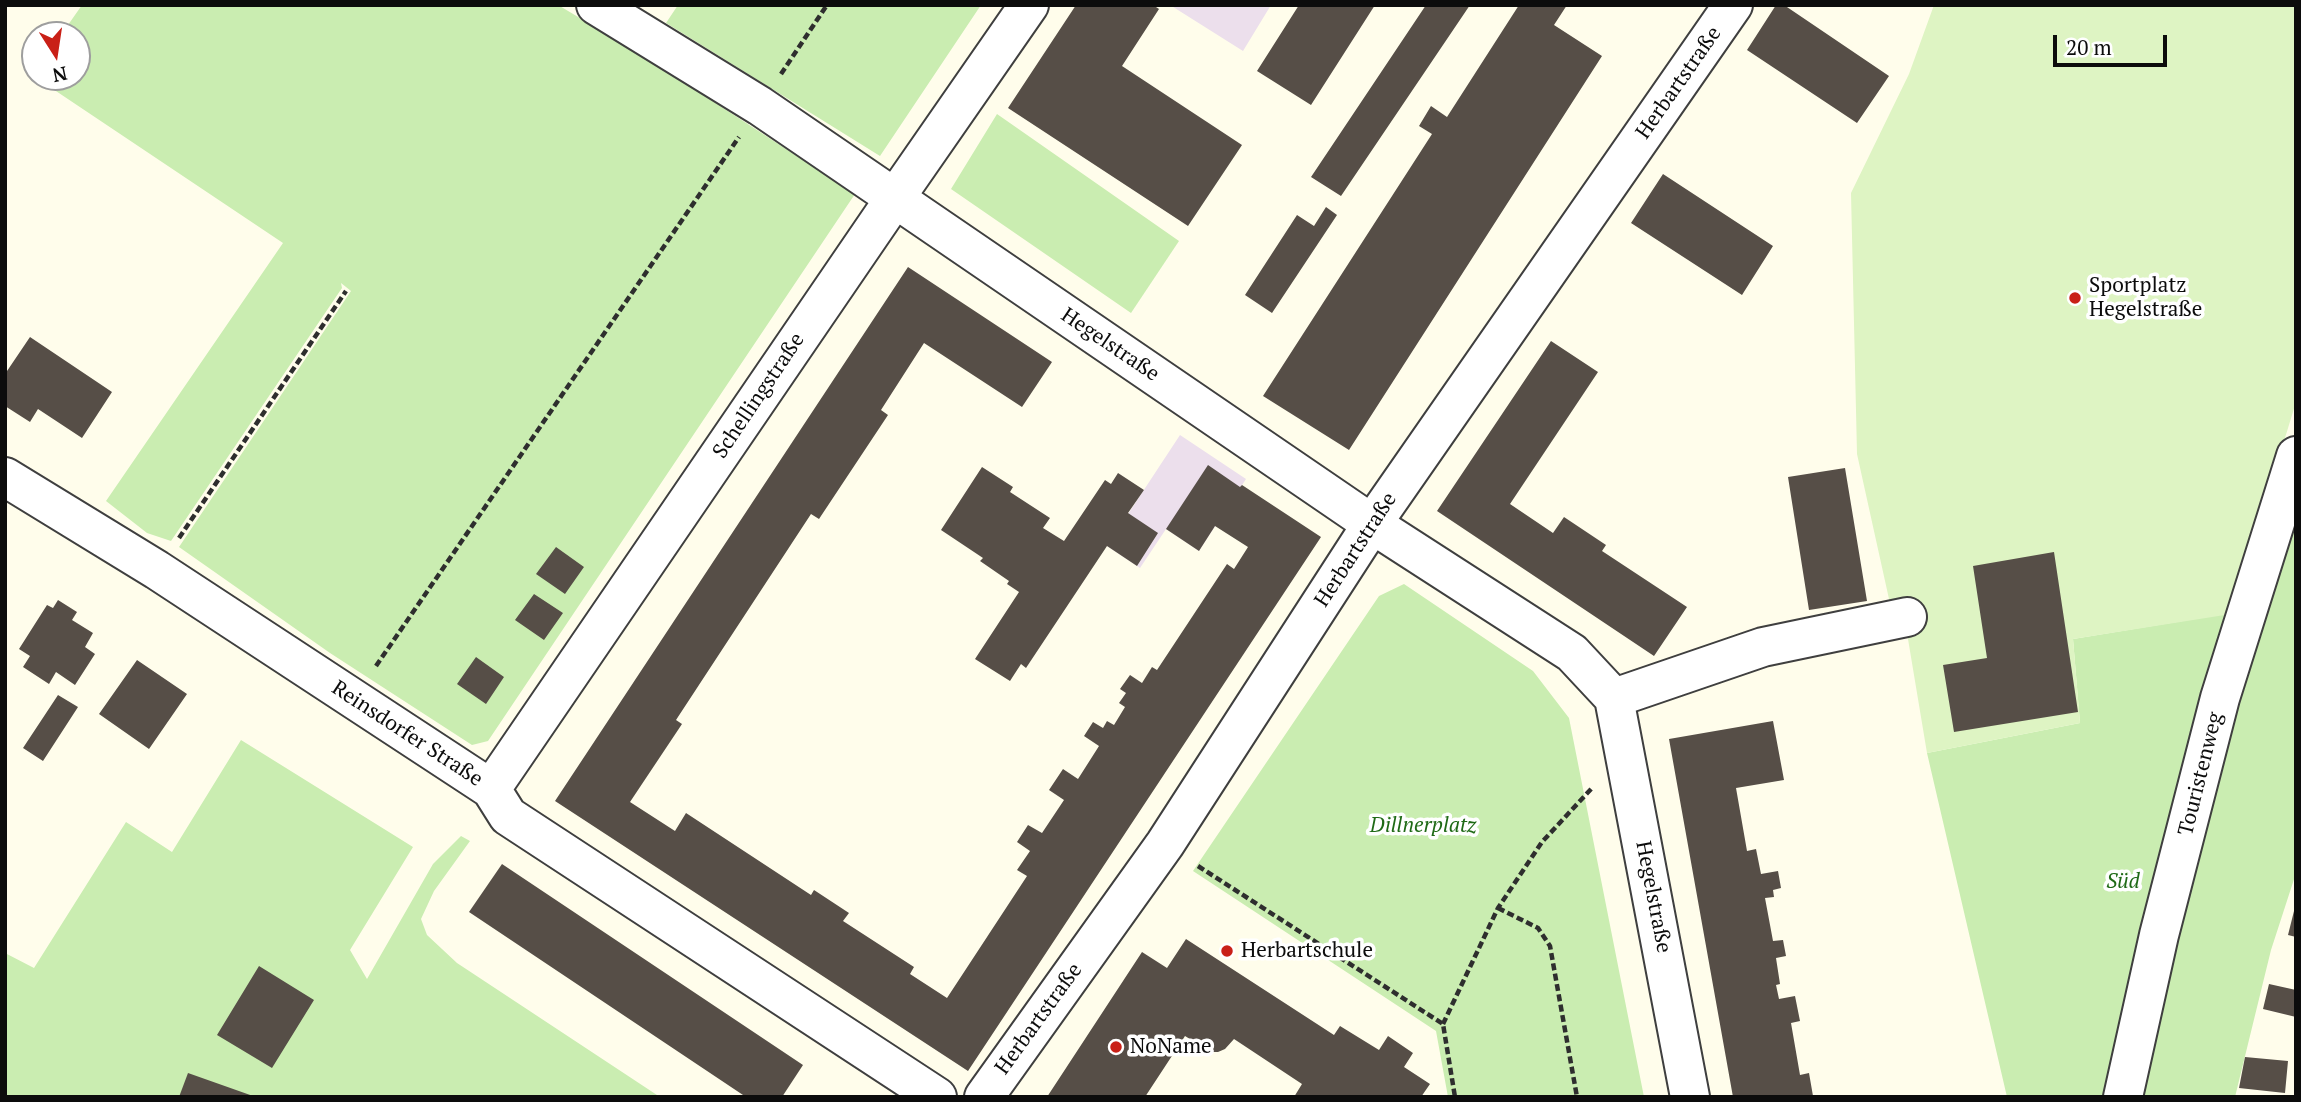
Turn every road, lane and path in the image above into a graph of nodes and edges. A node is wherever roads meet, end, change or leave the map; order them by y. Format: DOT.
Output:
graph roads {
  1 [pos="596,5"];
  2 [pos="827,5"];
  3 [pos="1029,5"];
  4 [pos="1733,5"];
  5 [pos="760,106"];
  6 [pos="895,198"];
  7 [pos="346,291"];
  8 [pos="2296,456"];
  9 [pos="5,477"];
  10 [pos="1372,524"];
  11 [pos="157,570"];
  12 [pos="1907,617"];
  13 [pos="1615,698"];
  14 [pos="354,699"];
  15 [pos="1629,776"];
  16 [pos="491,789"];
  17 [pos="1165,844"];
  18 [pos="1498,908"];
  19 [pos="1443,1024"];
  20 [pos="937,1097"];
  21 [pos="984,1097"];
  22 [pos="1455,1097"];
  23 [pos="1577,1097"];
  24 [pos="1690,1097"];
  25 [pos="2123,1097"];
  1 -- 5 [label="street, Hegelstraße"];
  2 -- 5 [label="path"];
  3 -- 6 [label="street, Schellingstraße"];
  4 -- 10 [label="street, Herbartstraße"];
  5 -- 6 [label="street, Hegelstraße"];
  5 -- 14 [label="path"];
  6 -- 10 [label="street, Hegelstraße"];
  6 -- 16 [label="street, Schellingstraße"];
  7 -- 11 [label="path"];
  8 -- 25 [label="street, Touristenweg"];
  9 -- 11 [label="street, Reinsdorfer Straße"];
  10 -- 13 [label="street, Hegelstraße"];
  10 -- 17 [label="street, Herbartstraße"];
  11 -- 14 [label="street, Reinsdorfer Straße"];
  12 -- 13 [label="street"];
  13 -- 15 [label="street, Hegelstraße"];
  14 -- 16 [label="street, Reinsdorfer Straße"];
  15 -- 18 [label="path"];
  15 -- 24 [label="street, Hegelstraße"];
  16 -- 20 [label="street, Reinsdorfer Straße"];
  17 -- 19 [label="path"];
  17 -- 21 [label="street, Herbartstraße"];
  18 -- 19 [label="path"];
  18 -- 23 [label="path"];
  19 -- 22 [label="path"];
}
